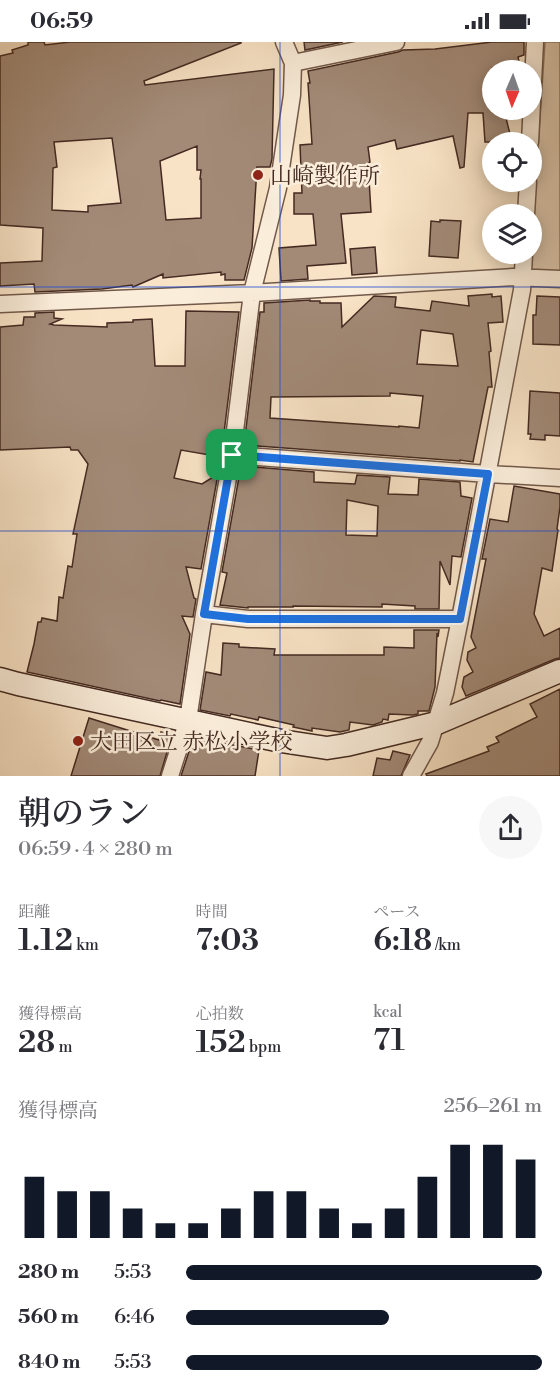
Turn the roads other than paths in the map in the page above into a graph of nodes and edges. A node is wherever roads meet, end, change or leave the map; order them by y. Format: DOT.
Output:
graph roads {
  1 [pos="284,42"];
  2 [pos="396,42"];
  3 [pos="535,42"];
  4 [pos="293,63"];
  5 [pos="530,132"];
  6 [pos="524,264"];
  7 [pos="523,278"];
  8 [pos="560,279"];
  9 [pos="252,293"];
  10 [pos="0,304"];
  11 [pos="232,455"];
  12 [pos="488,474"];
  13 [pos="560,478"];
  14 [pos="204,614"];
  15 [pos="460,619"];
  16 [pos="560,671"];
  17 [pos="0,679"];
  18 [pos="188,720"];
  19 [pos="436,723"];
  20 [pos="170,776"];
  21 [pos="411,776"];
  1 -- 4 [label="street"];
  2 -- 4 [label="street"];
  3 -- 5 [label="street"];
  4 -- 9 [label="street"];
  6 -- 7 [label="street"];
  7 -- 8 [label="street"];
  7 -- 9 [label="street"];
  7 -- 12 [label="street"];
  9 -- 10 [label="street"];
  9 -- 11 [label="street"];
  11 -- 12 [label="street"];
  11 -- 14 [label="street"];
  12 -- 13 [label="street"];
  12 -- 15 [label="street"];
  14 -- 15 [label="street"];
  14 -- 18 [label="street"];
  15 -- 19 [label="street"];
  16 -- 19 [label="street"];
  17 -- 18 [label="street"];
  18 -- 19 [label="street"];
  18 -- 20 [label="street"];
  19 -- 21 [label="street"];
}
